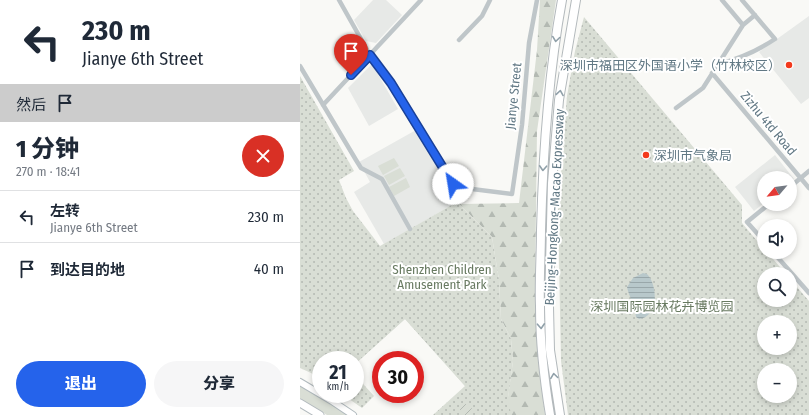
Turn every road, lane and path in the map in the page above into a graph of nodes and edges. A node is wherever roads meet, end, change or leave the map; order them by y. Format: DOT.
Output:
graph roads {
  1 [pos="339,0"];
  2 [pos="421,0"];
  3 [pos="490,0"];
  4 [pos="537,0"];
  5 [pos="562,0"];
  6 [pos="576,0"];
  7 [pos="722,0"];
  8 [pos="742,0"];
  9 [pos="755,15"];
  10 [pos="743,25"];
  11 [pos="459,40"];
  12 [pos="370,55"];
  13 [pos="718,64"];
  14 [pos="300,66"];
  15 [pos="712,73"];
  16 [pos="323,105"];
  17 [pos="676,108"];
  18 [pos="809,171"];
  19 [pos="801,178"];
  20 [pos="797,181"];
  21 [pos="809,188"];
  22 [pos="760,211"];
  23 [pos="410,229"];
  24 [pos="757,233"];
  25 [pos="779,259"];
  26 [pos="809,293"];
  27 [pos="300,382"];
  28 [pos="300,403"];
  29 [pos="320,415"];
  30 [pos="353,415"];
  31 [pos="550,415"];
  32 [pos="560,415"];
  1 -- 12 [label="street"];
  2 -- 12 [label="street"];
  3 -- 11 [label="street"];
  4 -- 12 [label="street, Jianye Street"];
  5 -- 31 [label="highway, Beijing-Hongkong-Macao Expressway, one-way"];
  32 -- 6 [label="highway, Beijing-Hongkong-Macao Expressway, one-way"];
  7 -- 10 [label="street"];
  8 -- 9 [label="street"];
  9 -- 10 [label="street"];
  9 -- 13 [label="street"];
  10 -- 13 [label="street"];
  12 -- 16 [label="street"];
  13 -- 15 [label="street"];
  14 -- 16 [label="street"];
  15 -- 17 [label="street"];
  15 -- 19 [label="street, Zizhu 4td Road"];
  16 -- 23 [label="street"];
  18 -- 19 [label="street"];
  19 -- 20 [label="street"];
  19 -- 21 [label="street, Zizhu 4td Road"];
  22 -- 24 [label="street"];
  25 -- 26 [label="street"];
  27 -- 30 [label="main road"];
  28 -- 29 [label="main road"];
}
